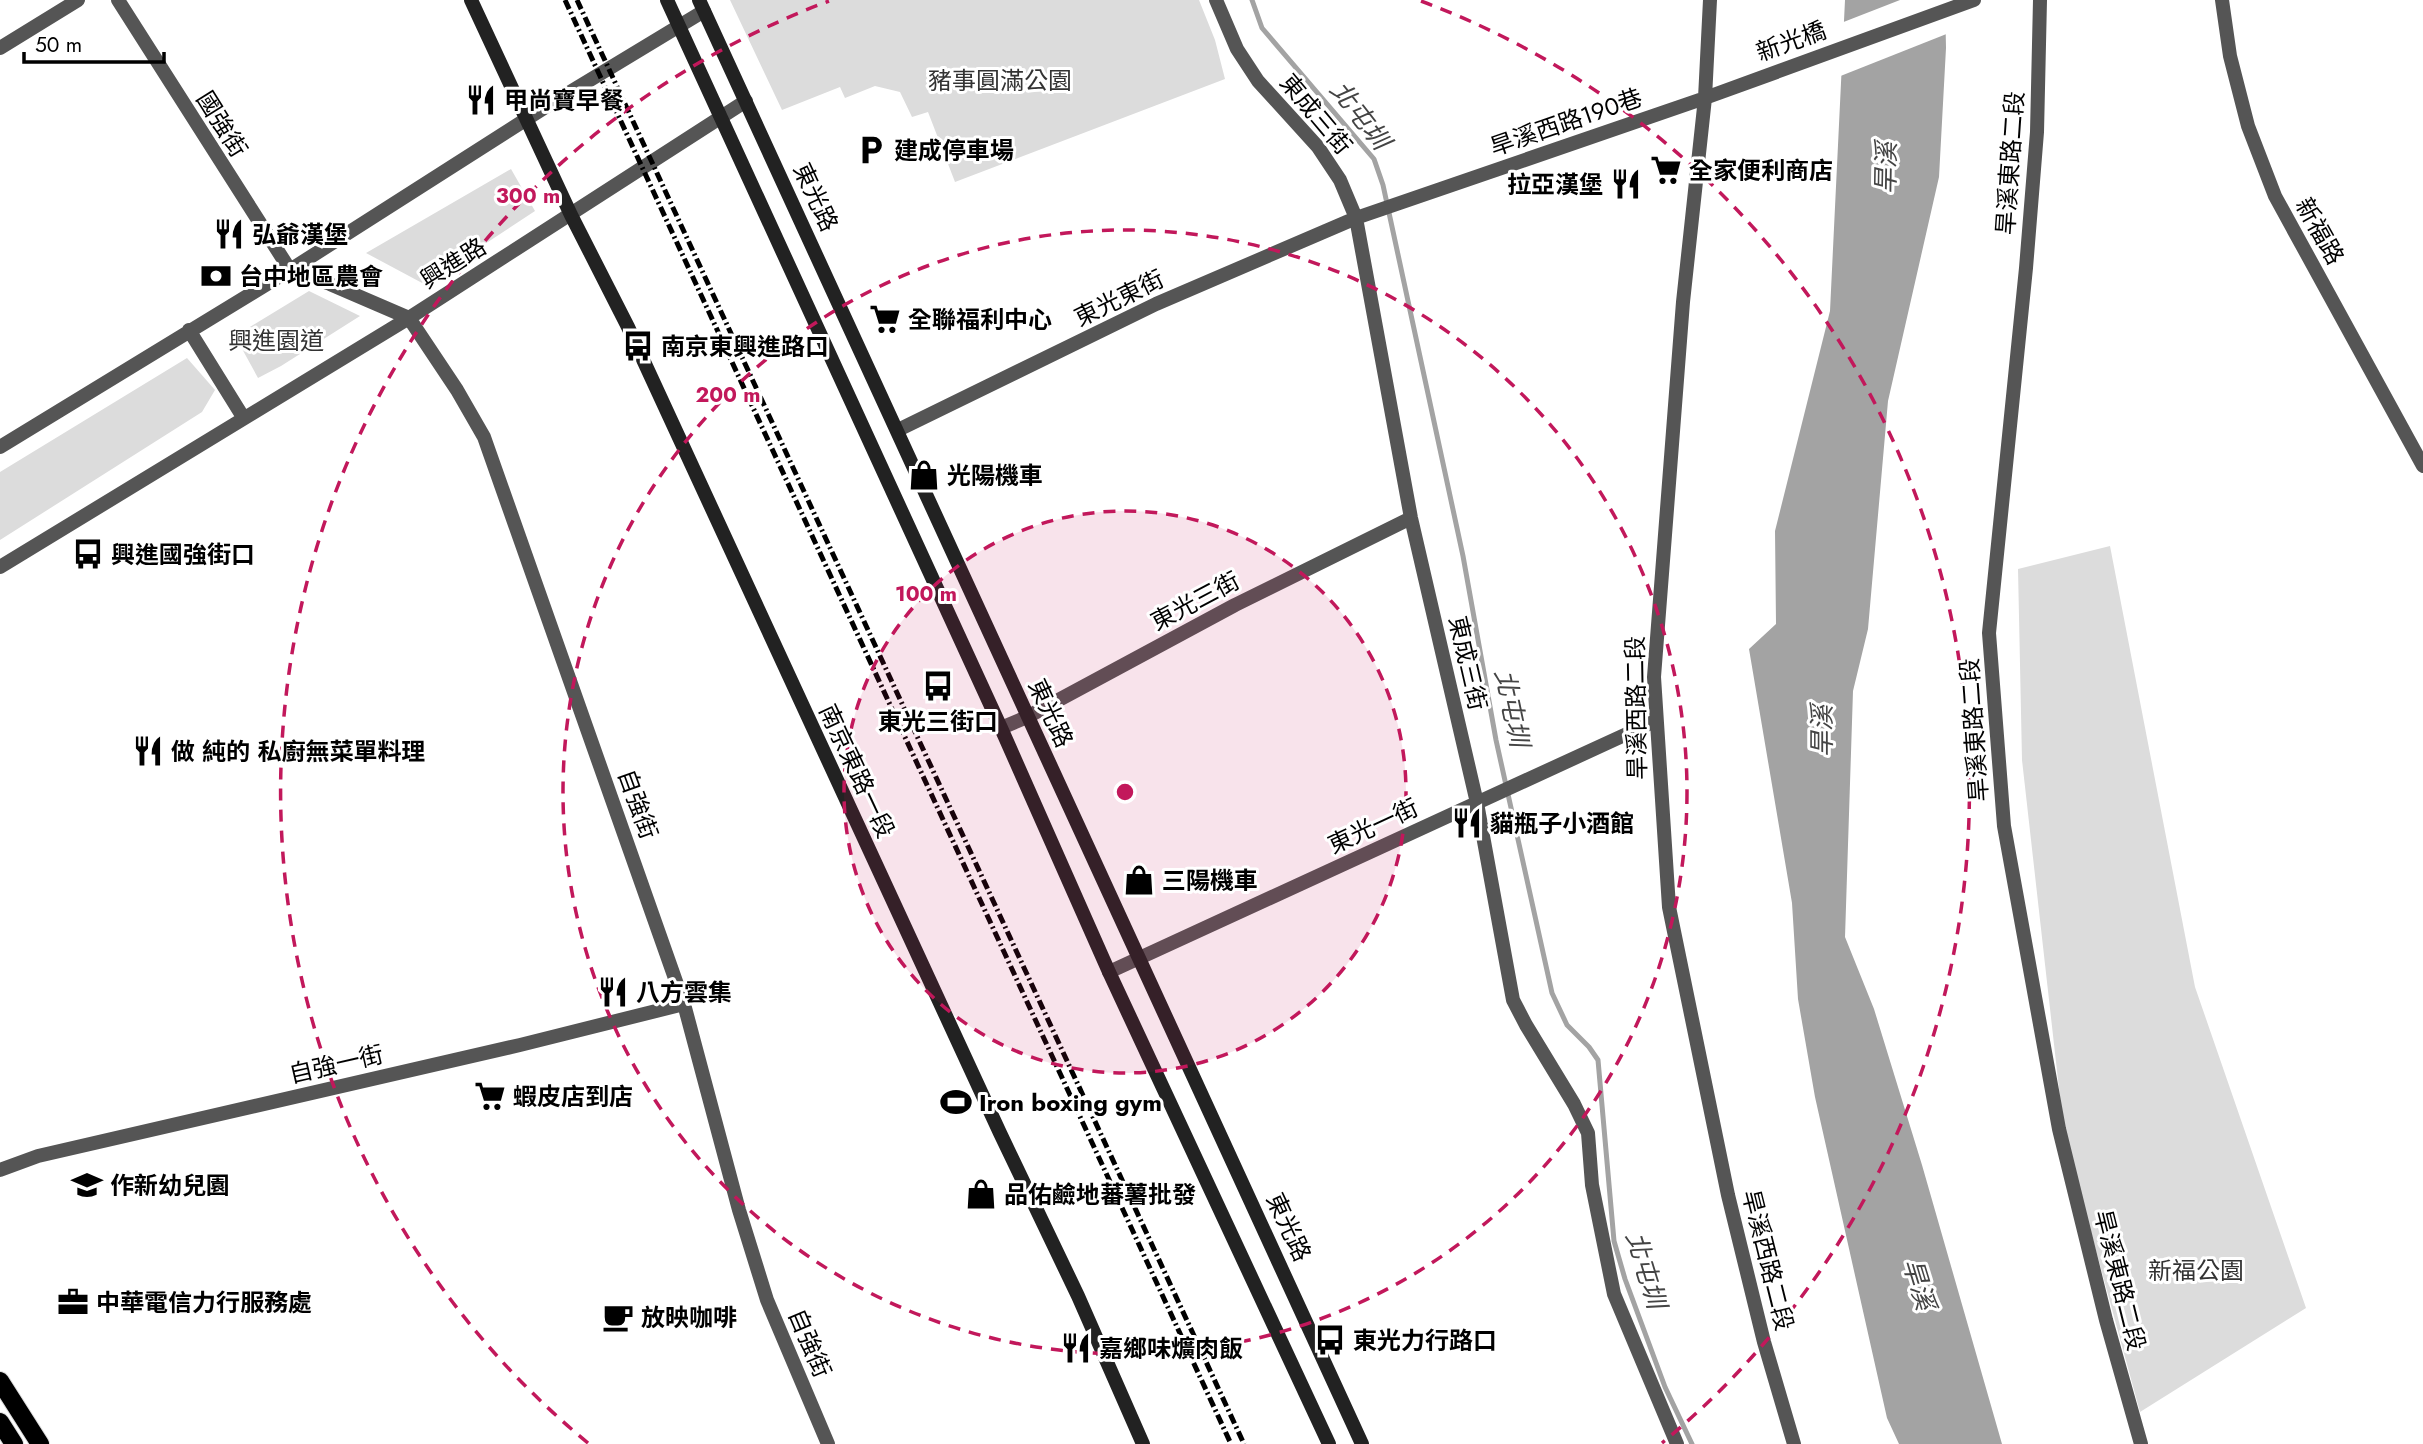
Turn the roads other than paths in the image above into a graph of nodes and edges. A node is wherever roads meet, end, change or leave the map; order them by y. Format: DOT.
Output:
graph roads {
  1 [pos="78,0"];
  2 [pos="118,0"];
  3 [pos="471,0"];
  4 [pos="667,0"];
  5 [pos="1216,0"];
  6 [pos="1710,0"];
  7 [pos="1974,0"];
  8 [pos="2040,0"];
  9 [pos="2222,0"];
  10 [pos="702,6"];
  11 [pos="680,27"];
  12 [pos="0,48"];
  13 [pos="1741,83"];
  14 [pos="1705,98"];
  15 [pos="746,102"];
  16 [pos="721,117"];
  17 [pos="527,119"];
  18 [pos="571,215"];
  19 [pos="1360,217"];
  20 [pos="290,270"];
  21 [pos="409,318"];
  22 [pos="189,330"];
  23 [pos="243,417"];
  24 [pos="898,430"];
  25 [pos="0,447"];
  26 [pos="2423,466"];
  27 [pos="1411,518"];
  28 [pos="0,567"];
  29 [pos="1027,717"];
  30 [pos="1655,720"];
  31 [pos="1001,727"];
  32 [pos="1477,803"];
  33 [pos="1140,957"];
  34 [pos="1110,972"];
  35 [pos="684,1004"];
  36 [pos="0,1170"];
  37 [pos="0,1381"];
  38 [pos="0,1422"];
  39 [pos="1358,1443"];
  40 [pos="14,1444"];
  41 [pos="40,1444"];
  42 [pos="828,1444"];
  43 [pos="1143,1444"];
  44 [pos="1329,1444"];
  45 [pos="1677,1444"];
  46 [pos="1794,1444"];
  47 [pos="2141,1444"];
  1 -- 12 [label="street"];
  2 -- 20 [label="street, 國強街"];
  3 -- 17 [label="street, 南京東路一段"];
  4 -- 11 [label="street"];
  5 -- 19 [label="street, 東成三街"];
  6 -- 14 [label="street, 旱溪西路二段"];
  7 -- 13 [label="street, 新光橋"];
  8 -- 47 [label="street, 旱溪東路二段"];
  9 -- 26 [label="street, 新福路"];
  10 -- 11 [label="street"];
  10 -- 15 [label="street, 東光路"];
  11 -- 16 [label="street"];
  11 -- 17 [label="street"];
  13 -- 14 [label="street, 旱溪西路190巷"];
  14 -- 19 [label="street, 旱溪西路190巷"];
  14 -- 30 [label="street, 旱溪西路二段"];
  15 -- 16 [label="street, 興進路"];
  15 -- 24 [label="street, 東光路"];
  16 -- 18 [label="street, 興進路"];
  16 -- 31 [label="street"];
  17 -- 18 [label="street, 南京東路一段"];
  17 -- 20 [label="street"];
  18 -- 21 [label="street, 興進路"];
  18 -- 43 [label="street, 南京東路一段"];
  19 -- 24 [label="street, 東光東街"];
  19 -- 27 [label="street, 東成三街"];
  20 -- 21 [label="street"];
  20 -- 22 [label="street"];
  21 -- 23 [label="street, 興進路"];
  21 -- 35 [label="street, 自強街"];
  22 -- 23 [label="street"];
  22 -- 25 [label="street"];
  23 -- 28 [label="street, 興進路"];
  24 -- 29 [label="street, 東光路"];
  27 -- 29 [label="street, 東光三街"];
  27 -- 32 [label="street, 東成三街"];
  29 -- 31 [label="street, 東光三街"];
  29 -- 33 [label="street, 東光路"];
  30 -- 32 [label="street, 東光一街"];
  30 -- 46 [label="street, 旱溪西路二段"];
  31 -- 34 [label="street"];
  32 -- 33 [label="street, 東光一街"];
  32 -- 45 [label="street, 東成三街"];
  33 -- 34 [label="street, 東光一街"];
  33 -- 39 [label="street, 東光路"];
  34 -- 44 [label="street"];
  35 -- 36 [label="street, 自強一街"];
  35 -- 42 [label="street, 自強街"];
  37 -- 41 [label="main road"];
  38 -- 40 [label="main road"];
}
